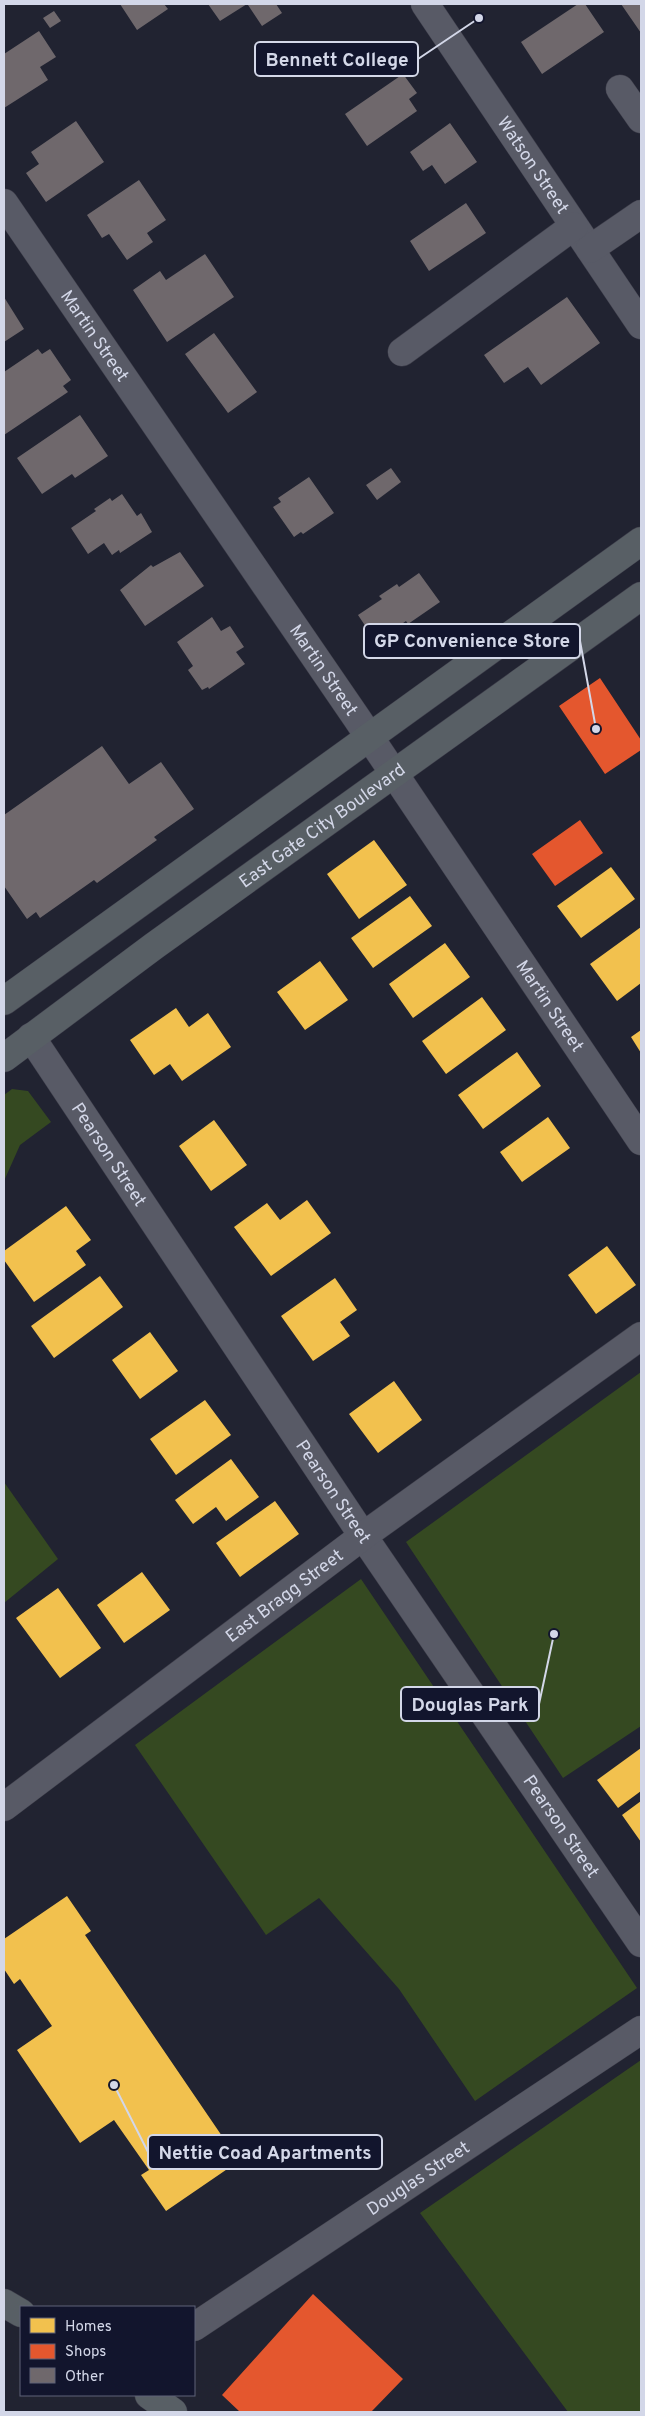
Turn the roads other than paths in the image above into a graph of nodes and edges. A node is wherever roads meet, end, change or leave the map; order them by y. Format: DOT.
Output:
graph roads {
  1 [pos="426,4"];
  2 [pos="620,88"];
  3 [pos="641,119"];
  4 [pos="4,203"];
  5 [pos="641,214"];
  6 [pos="574,226"];
  7 [pos="590,249"];
  8 [pos="641,325"];
  9 [pos="402,352"];
  10 [pos="641,541"];
  11 [pos="641,596"];
  12 [pos="369,736"];
  13 [pos="394,774"];
  14 [pos="4,1001"];
  15 [pos="31,1038"];
  16 [pos="4,1058"];
  17 [pos="641,1141"];
  18 [pos="641,1336"];
  19 [pos="363,1536"];
  20 [pos="4,1807"];
  21 [pos="641,1943"];
  22 [pos="641,2030"];
  23 [pos="4,2303"];
  24 [pos="20,2312"];
  25 [pos="195,2326"];
  26 [pos="150,2396"];
  27 [pos="174,2412"];
  1 -- 6 [label="street, Watson Street"];
  2 -- 3 [label="street"];
  4 -- 12 [label="street, Martin Street"];
  5 -- 7 [label="street"];
  6 -- 7 [label="street, Watson Street"];
  6 -- 9 [label="street"];
  7 -- 8 [label="street, Watson Street"];
  10 -- 12 [label="main road"];
  11 -- 13 [label="main road, East Gate City Boulevard"];
  12 -- 13 [label="street, Martin Street"];
  12 -- 14 [label="main road"];
  13 -- 15 [label="main road, East Gate City Boulevard"];
  13 -- 17 [label="street, Martin Street"];
  15 -- 16 [label="main road, East Gate City Boulevard"];
  15 -- 19 [label="street, Pearson Street"];
  18 -- 19 [label="street, East Bragg Street"];
  19 -- 20 [label="street, East Bragg Street"];
  19 -- 21 [label="street, Pearson Street"];
  22 -- 25 [label="street, Douglas Street"];
  23 -- 24 [label="main road"];
  26 -- 27 [label="main road"];
}
